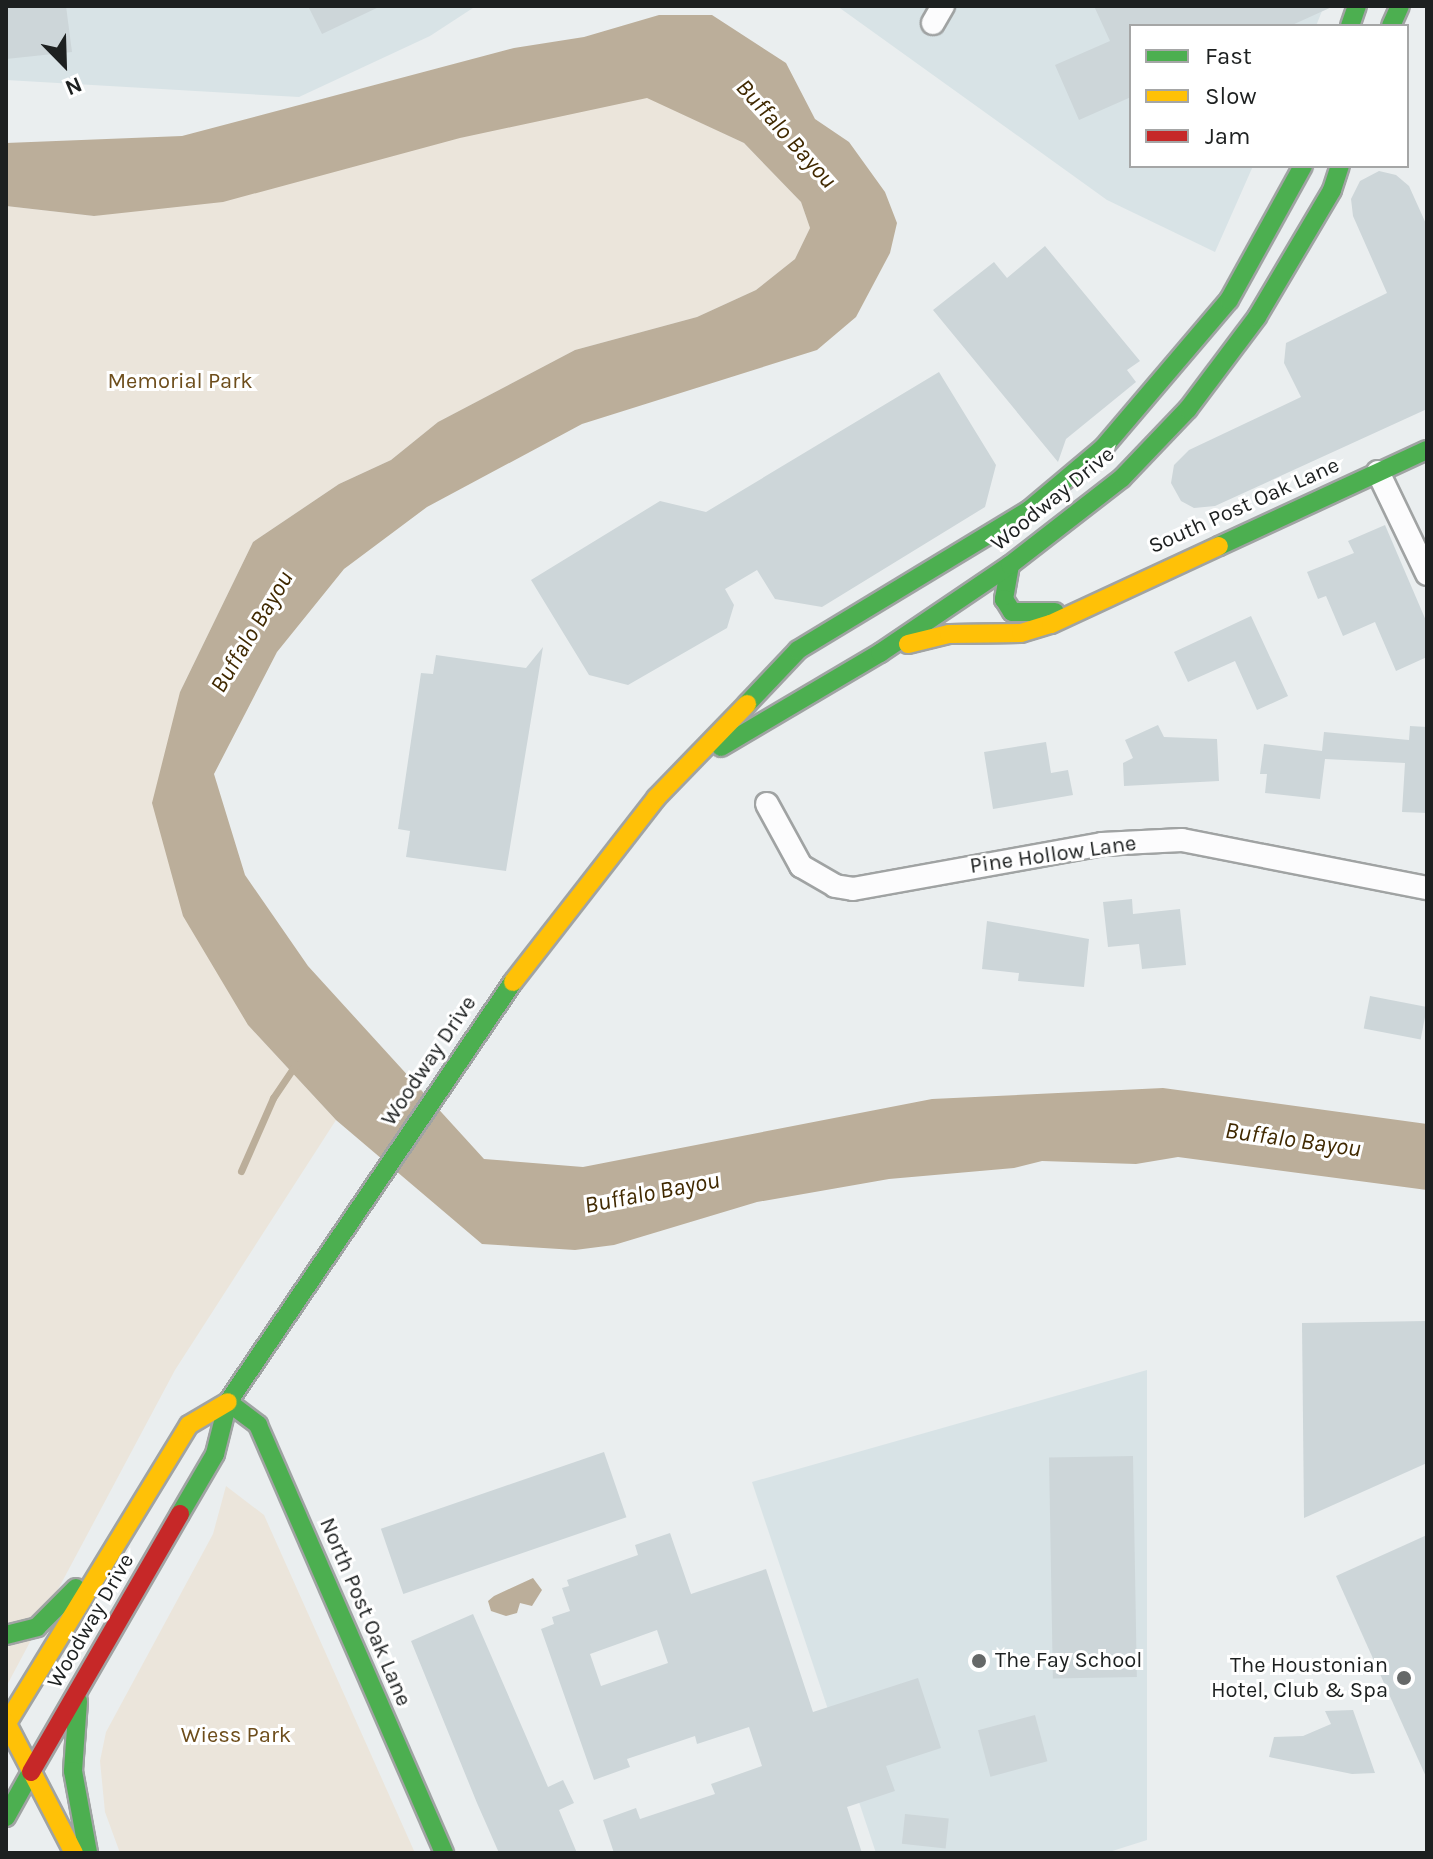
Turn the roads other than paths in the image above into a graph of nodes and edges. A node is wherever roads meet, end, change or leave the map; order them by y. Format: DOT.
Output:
graph roads {
  1 [pos="1302,168"];
  2 [pos="1339,168"];
  3 [pos="1229,300"];
  4 [pos="1257,317"];
  5 [pos="1427,450"];
  6 [pos="1378,472"];
  7 [pos="1050,492"];
  8 [pos="1071,517"];
  9 [pos="1010,565"];
  10 [pos="1427,574"];
  11 [pos="1080,607"];
  12 [pos="880,653"];
  13 [pos="692,764"];
  14 [pos="767,804"];
  15 [pos="1427,888"];
  16 [pos="228,1402"];
  17 [pos="120,1538"];
  18 [pos="6,1635"];
  19 [pos="80,1688"];
  20 [pos="6,1723"];
  21 [pos="31,1772"];
  22 [pos="6,1817"];
  23 [pos="74,1853"];
  24 [pos="88,1853"];
  25 [pos="444,1853"];
  1 -- 3 [label="main road, Woodway Drive"];
  2 -- 4 [label="main road, Woodway Drive"];
  3 -- 4 [label="main road"];
  3 -- 7 [label="main road, Woodway Drive"];
  4 -- 8 [label="main road, Woodway Drive"];
  5 -- 6 [label="main road, South Post Oak Lane"];
  6 -- 10 [label="street"];
  6 -- 11 [label="main road, South Post Oak Lane"];
  7 -- 8 [label="main road"];
  7 -- 13 [label="main road, Woodway Drive"];
  8 -- 9 [label="main road, Woodway Drive"];
  9 -- 11 [label="main road, South Post Oak Lane"];
  9 -- 12 [label="main road, Woodway Drive"];
  11 -- 12 [label="main road, South Post Oak Lane"];
  12 -- 13 [label="main road, Woodway Drive"];
  13 -- 16 [label="main road, Woodway Drive"];
  14 -- 15 [label="street, Pine Hollow Lane"];
  16 -- 17 [label="main road, Woodway Drive"];
  16 -- 19 [label="main road, Woodway Drive"];
  16 -- 25 [label="main road, North Post Oak Lane"];
  17 -- 18 [label="main road"];
  17 -- 20 [label="main road, Woodway Drive"];
  19 -- 21 [label="main road, Woodway Drive"];
  19 -- 24 [label="main road"];
  20 -- 21 [label="main road"];
  21 -- 22 [label="main road, Woodway Drive"];
  21 -- 23 [label="main road"];
}
